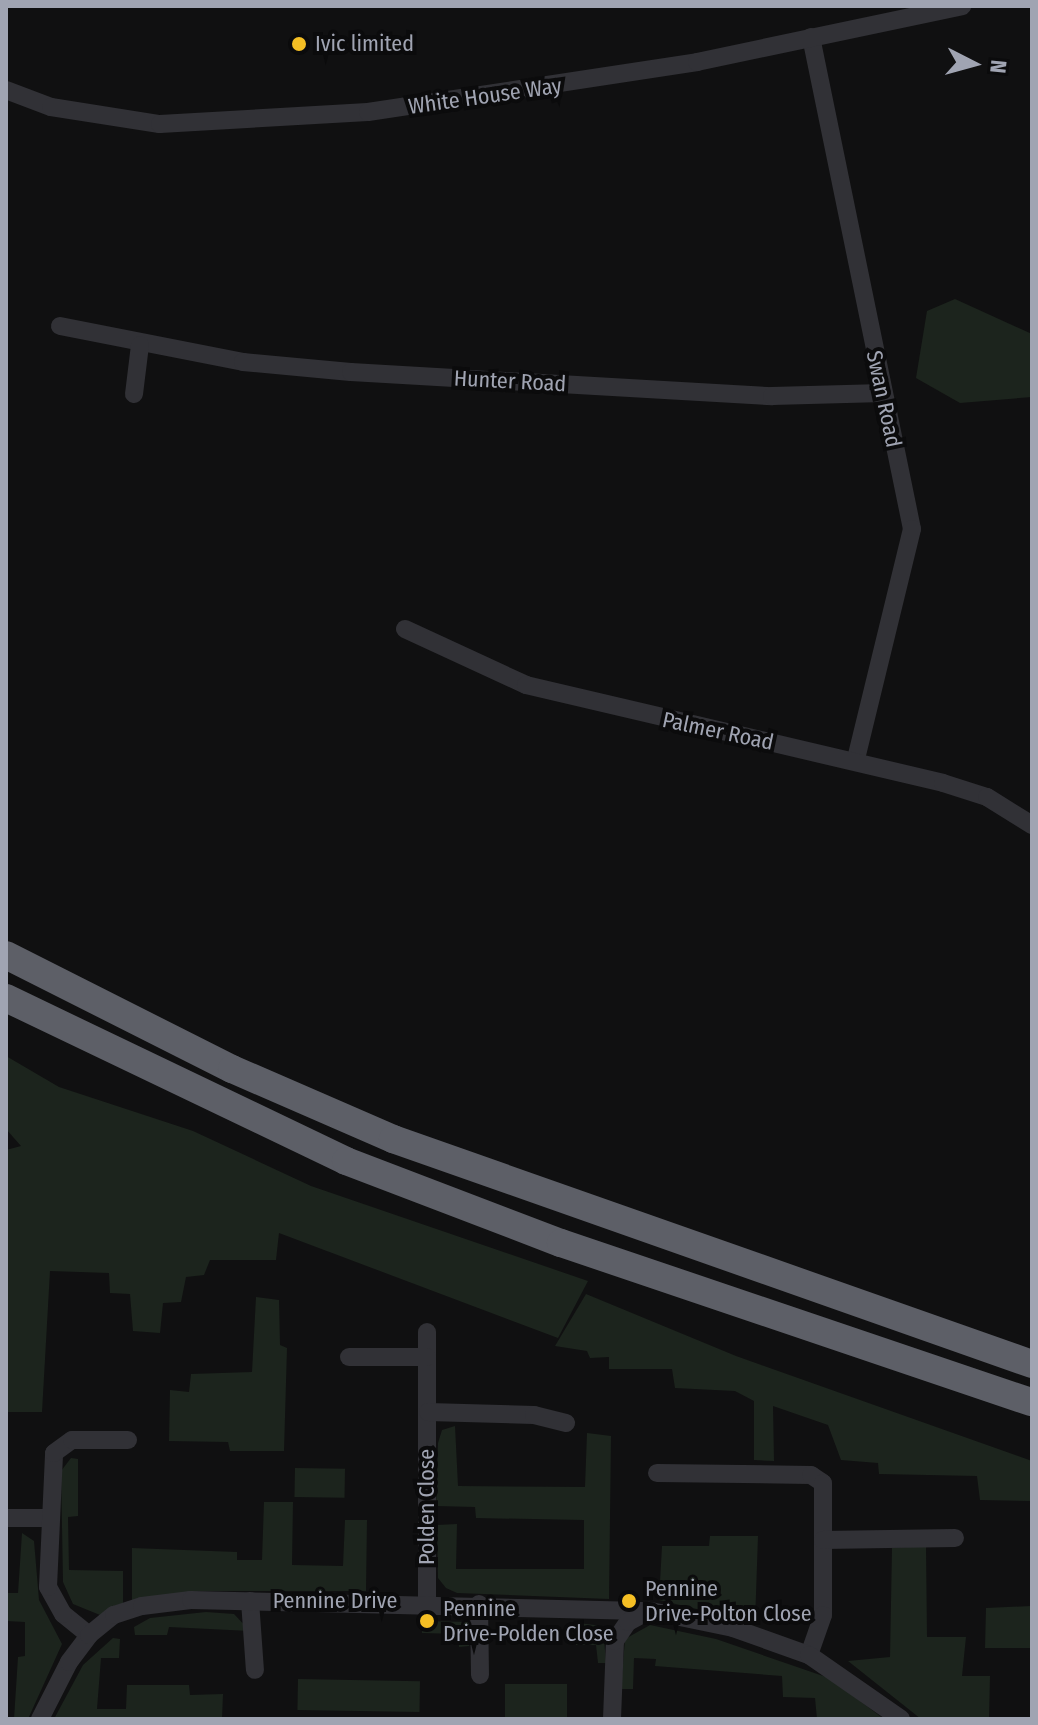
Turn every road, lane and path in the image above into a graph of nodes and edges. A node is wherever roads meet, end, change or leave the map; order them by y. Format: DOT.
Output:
graph roads {
  1 [pos="962,6"];
  2 [pos="811,37"];
  3 [pos="6,90"];
  4 [pos="60,326"];
  5 [pos="140,345"];
  6 [pos="883,393"];
  7 [pos="134,394"];
  8 [pos="405,629"];
  9 [pos="856,759"];
  10 [pos="1032,825"];
  11 [pos="6,955"];
  12 [pos="6,998"];
  13 [pos="427,1332"];
  14 [pos="349,1357"];
  15 [pos="427,1357"];
  16 [pos="1032,1364"];
  17 [pos="1032,1402"];
  18 [pos="428,1412"];
  19 [pos="566,1423"];
  20 [pos="128,1440"];
  21 [pos="657,1473"];
  22 [pos="6,1518"];
  23 [pos="48,1518"];
  24 [pos="955,1538"];
  25 [pos="823,1540"];
  26 [pos="250,1601"];
  27 [pos="427,1602"];
  28 [pos="479,1604"];
  29 [pos="651,1611"];
  30 [pos="89,1635"];
  31 [pos="809,1655"];
  32 [pos="255,1670"];
  33 [pos="480,1675"];
  34 [pos="40,1719"];
  35 [pos="612,1719"];
  36 [pos="901,1719"];
  1 -- 2 [label="street, White House Way"];
  2 -- 3 [label="street, White House Way"];
  2 -- 6 [label="street, Swan Road"];
  4 -- 5 [label="street, Hunter Road"];
  5 -- 6 [label="street, Hunter Road"];
  5 -- 7 [label="street"];
  6 -- 9 [label="street, Swan Road"];
  8 -- 9 [label="street, Palmer Road"];
  9 -- 10 [label="street, Palmer Road"];
  11 -- 16 [label="highway"];
  12 -- 17 [label="highway"];
  13 -- 15 [label="street, Polden Close"];
  14 -- 15 [label="street"];
  15 -- 18 [label="street, Polden Close"];
  18 -- 19 [label="street"];
  18 -- 27 [label="street, Polden Close"];
  20 -- 23 [label="street"];
  21 -- 25 [label="street"];
  22 -- 23 [label="street"];
  23 -- 30 [label="street"];
  24 -- 25 [label="street"];
  25 -- 31 [label="street"];
  26 -- 27 [label="street, Pennine Drive"];
  26 -- 30 [label="street, Pennine Drive"];
  26 -- 32 [label="street"];
  27 -- 28 [label="street, Pennine Drive"];
  28 -- 29 [label="street, Pennine Drive"];
  28 -- 33 [label="street"];
  29 -- 31 [label="street, Pennine Drive"];
  29 -- 35 [label="street"];
  30 -- 34 [label="street, Pennine Drive"];
  31 -- 36 [label="street, Pennine Drive"];
}
